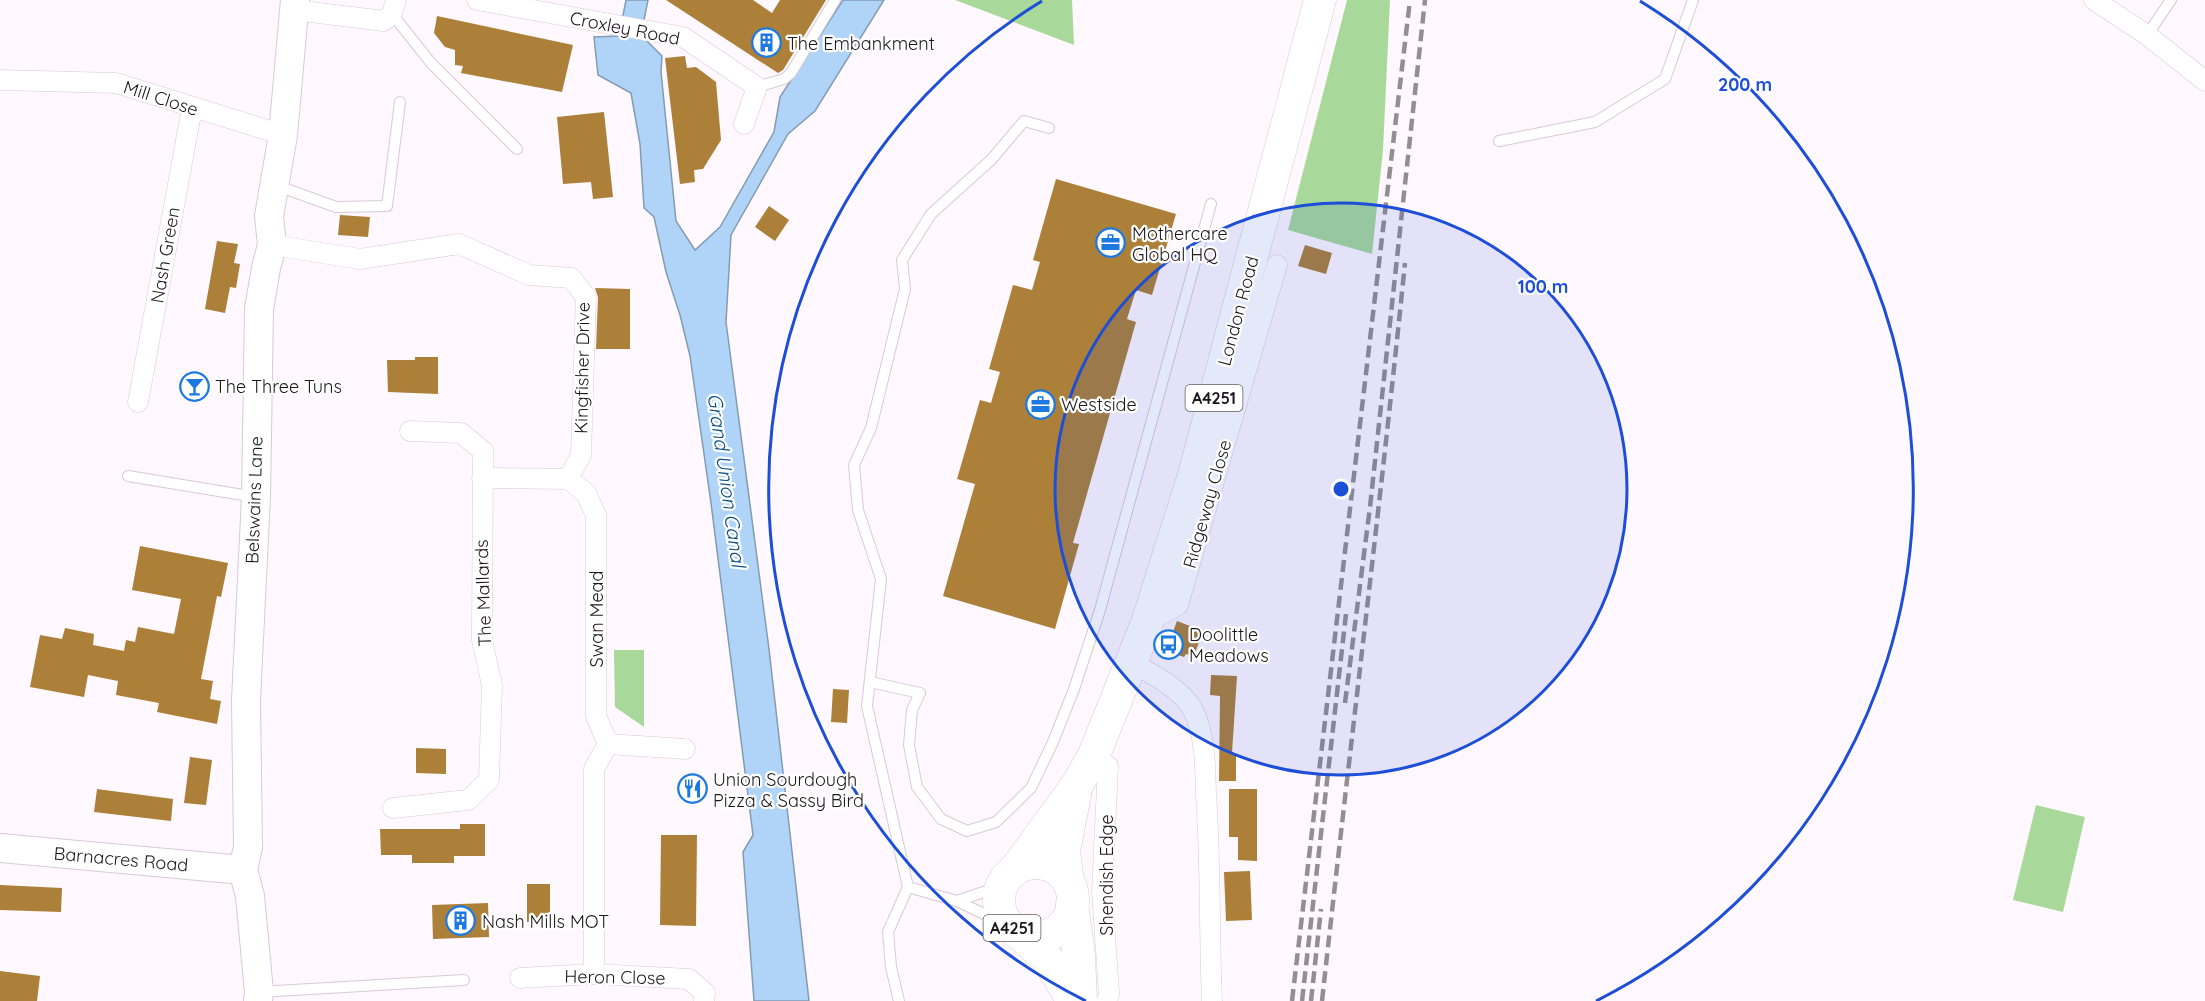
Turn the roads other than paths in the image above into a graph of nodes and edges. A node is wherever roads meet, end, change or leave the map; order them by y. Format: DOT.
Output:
graph roads {
  1 [pos="477,0"];
  2 [pos="835,0"];
  3 [pos="1320,0"];
  4 [pos="1693,0"];
  5 [pos="2094,0"];
  6 [pos="2170,0"];
  7 [pos="295,5"];
  8 [pos="394,7"];
  9 [pos="2147,35"];
  10 [pos="0,80"];
  11 [pos="2205,81"];
  12 [pos="757,87"];
  13 [pos="400,102"];
  14 [pos="192,108"];
  15 [pos="744,124"];
  16 [pos="1049,128"];
  17 [pos="283,135"];
  18 [pos="1499,141"];
  19 [pos="517,149"];
  20 [pos="275,185"];
  21 [pos="1211,204"];
  22 [pos="272,245"];
  23 [pos="1277,265"];
  24 [pos="138,402"];
  25 [pos="410,431"];
  26 [pos="128,476"];
  27 [pos="482,478"];
  28 [pos="568,479"];
  29 [pos="256,497"];
  30 [pos="1147,623"];
  31 [pos="1132,663"];
  32 [pos="870,682"];
  33 [pos="609,744"];
  34 [pos="685,749"];
  35 [pos="1094,755"];
  36 [pos="1077,785"];
  37 [pos="393,808"];
  38 [pos="0,848"];
  39 [pos="243,870"];
  40 [pos="1008,878"];
  41 [pos="908,887"];
  42 [pos="1070,893"];
  43 [pos="957,901"];
  44 [pos="1014,930"];
  45 [pos="594,974"];
  46 [pos="520,978"];
  47 [pos="464,980"];
  48 [pos="258,996"];
  49 [pos="704,997"];
  50 [pos="899,1001"];
  51 [pos="1073,1001"];
  52 [pos="1081,1001"];
  53 [pos="1107,1001"];
  54 [pos="1212,1001"];
  1 -- 12 [label="street, Croxley Road"];
  2 -- 12 [label="lane"];
  3 -- 30 [label="main road, London Road / A4251"];
  4 -- 18 [label="lane"];
  5 -- 9 [label="street"];
  6 -- 9 [label="lane"];
  7 -- 8 [label="street"];
  7 -- 17 [label="street, Belswains Lane"];
  8 -- 19 [label="lane"];
  9 -- 11 [label="street"];
  10 -- 14 [label="street, Mill Close"];
  12 -- 15 [label="street"];
  13 -- 20 [label="lane"];
  14 -- 17 [label="street, Mill Close"];
  14 -- 24 [label="street, Nash Green"];
  16 -- 32 [label="lane"];
  17 -- 20 [label="street, Belswains Lane"];
  20 -- 22 [label="street, Belswains Lane"];
  21 -- 32 [label="lane"];
  22 -- 28 [label="street, Kingfisher Drive"];
  22 -- 29 [label="street, Belswains Lane"];
  23 -- 30 [label="street, Ridgeway Close"];
  25 -- 27 [label="street, The Mallards"];
  26 -- 29 [label="lane"];
  27 -- 28 [label="street"];
  27 -- 37 [label="street, The Mallards"];
  28 -- 33 [label="street, Swan Mead"];
  29 -- 39 [label="street, Belswains Lane"];
  30 -- 31 [label="main road, London Road / A4251"];
  31 -- 35 [label="main road, London Road / A4251"];
  31 -- 54 [label="street"];
  32 -- 41 [label="lane"];
  33 -- 34 [label="street"];
  33 -- 45 [label="street"];
  35 -- 36 [label="main road, London Road / A4251"];
  35 -- 53 [label="street, Shendish Edge"];
  36 -- 40 [label="main road, London Road / A4251"];
  36 -- 42 [label="main road, London Road / A4251"];
  38 -- 39 [label="street, Barnacres Road"];
  39 -- 48 [label="street, Belswains Lane"];
  40 -- 42 [label="main road"];
  40 -- 43 [label="lane"];
  40 -- 44 [label="main road, A4251"];
  41 -- 43 [label="lane"];
  41 -- 50 [label="lane"];
  42 -- 44 [label="main road, A4251"];
  42 -- 52 [label="main road, London Road / A4251"];
  43 -- 44 [label="lane"];
  44 -- 51 [label="main road, A4251"];
  45 -- 46 [label="street, Heron Close"];
  45 -- 49 [label="street, Heron Close"];
  47 -- 48 [label="lane"];
}
